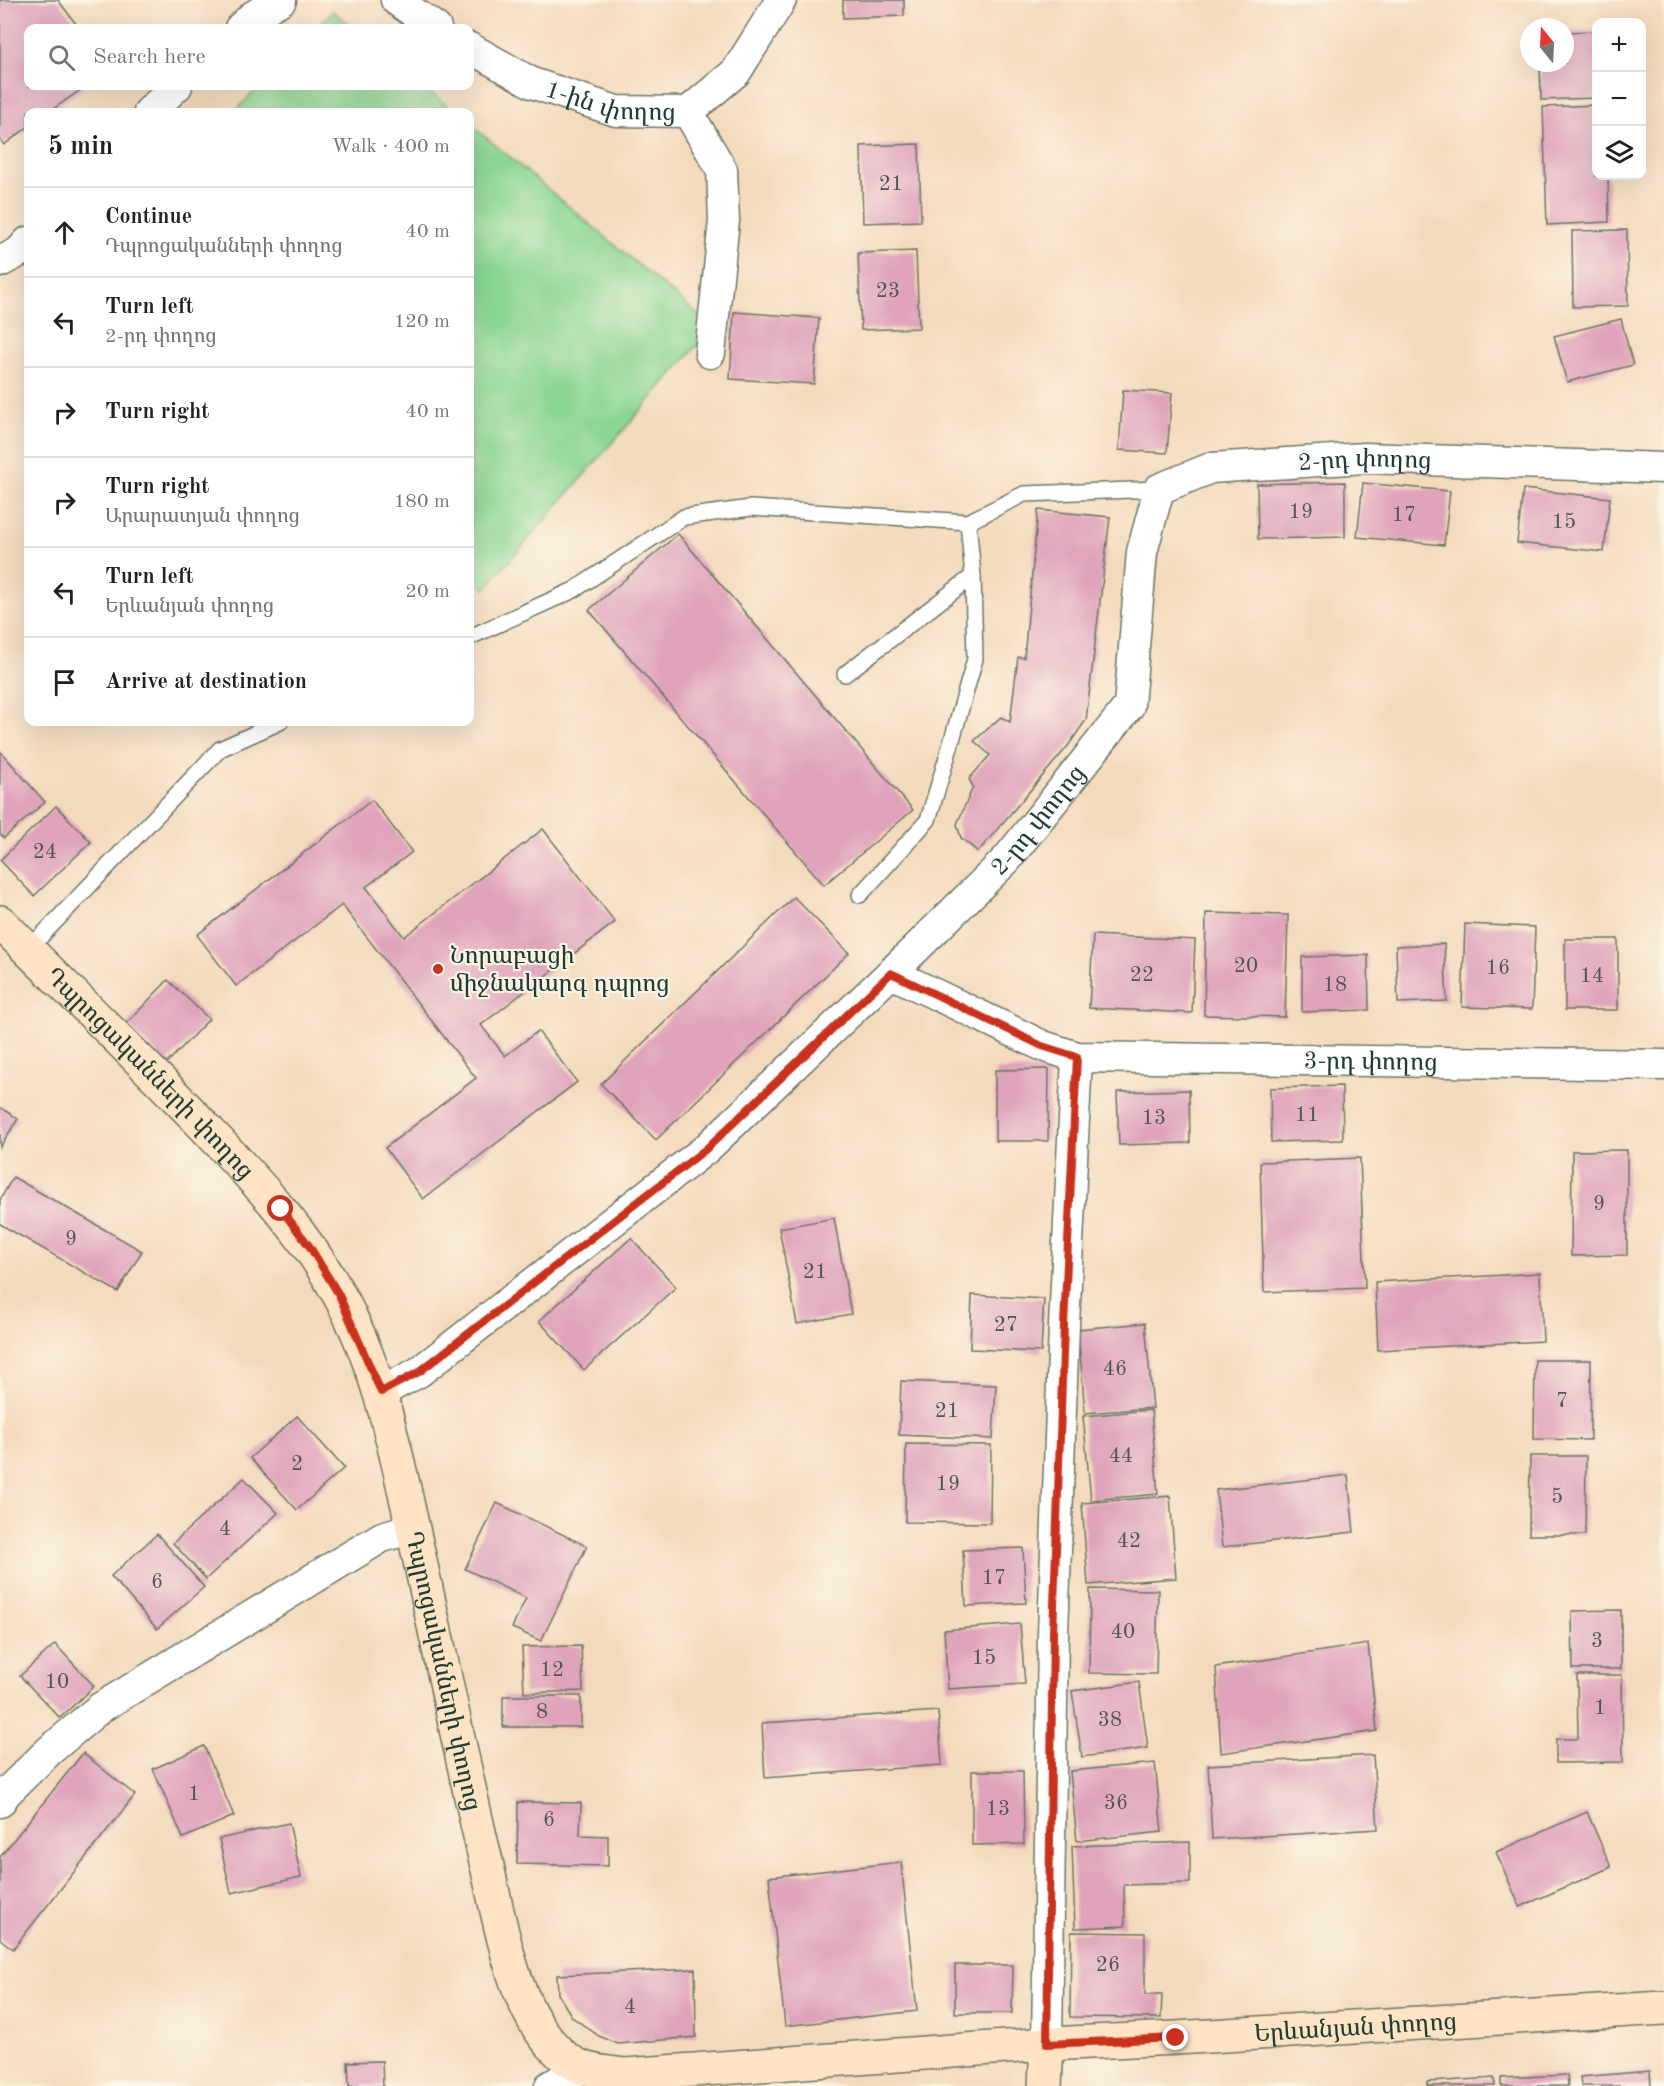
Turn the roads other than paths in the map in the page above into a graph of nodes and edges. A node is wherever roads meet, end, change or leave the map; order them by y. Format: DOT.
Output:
graph roads {
  1 [pos="281,0"];
  2 [pos="396,0"];
  3 [pos="781,0"];
  4 [pos="244,24"];
  5 [pos="430,24"];
  6 [pos="474,50"];
  7 [pos="173,90"];
  8 [pos="153,108"];
  9 [pos="688,112"];
  10 [pos="24,247"];
  11 [pos="0,262"];
  12 [pos="710,353"];
  13 [pos="1664,468"];
  14 [pos="1158,489"];
  15 [pos="968,522"];
  16 [pos="973,576"];
  17 [pos="474,635"];
  18 [pos="845,674"];
  19 [pos="271,726"];
  20 [pos="860,895"];
  21 [pos="0,922"];
  22 [pos="28,950"];
  23 [pos="891,973"];
  24 [pos="1077,1057"];
  25 [pos="1664,1065"];
  26 [pos="381,1392"];
  27 [pos="413,1528"];
  28 [pos="0,1802"];
  29 [pos="1664,2008"];
  30 [pos="1047,2044"];
  31 [pos="582,2069"];
  32 [pos="550,2086"];
  33 [pos="1045,2086"];
  1 -- 4 [label="street"];
  2 -- 5 [label="street"];
  3 -- 9 [label="street, 1-ին փողոց"];
  6 -- 9 [label="street, 1-ին փողոց"];
  7 -- 8 [label="street"];
  9 -- 12 [label="street"];
  10 -- 11 [label="street"];
  13 -- 14 [label="street, 2-րդ փողոց"];
  14 -- 15 [label="lane"];
  14 -- 23 [label="street, 2-րդ փողոց"];
  15 -- 16 [label="lane"];
  15 -- 17 [label="lane"];
  16 -- 18 [label="lane"];
  16 -- 20 [label="lane"];
  19 -- 22 [label="lane"];
  21 -- 22 [label="main road, Դպրոցականների փողոց"];
  22 -- 26 [label="main road, Դպրոցականների փողոց"];
  23 -- 24 [label="street, 3-րդ փողոց"];
  23 -- 26 [label="street, 2-րդ փողոց"];
  24 -- 25 [label="street, 3-րդ փողոց"];
  24 -- 30 [label="street"];
  26 -- 27 [label="main road, Դպրոցականների փողոց"];
  27 -- 28 [label="street"];
  27 -- 31 [label="main road, Դպրոցականների փողոց"];
  29 -- 30 [label="main road, Երևանյան փողոց"];
  30 -- 31 [label="main road, Դպրոցականների փողոց"];
  30 -- 33 [label="main road"];
  31 -- 32 [label="street"];
}
